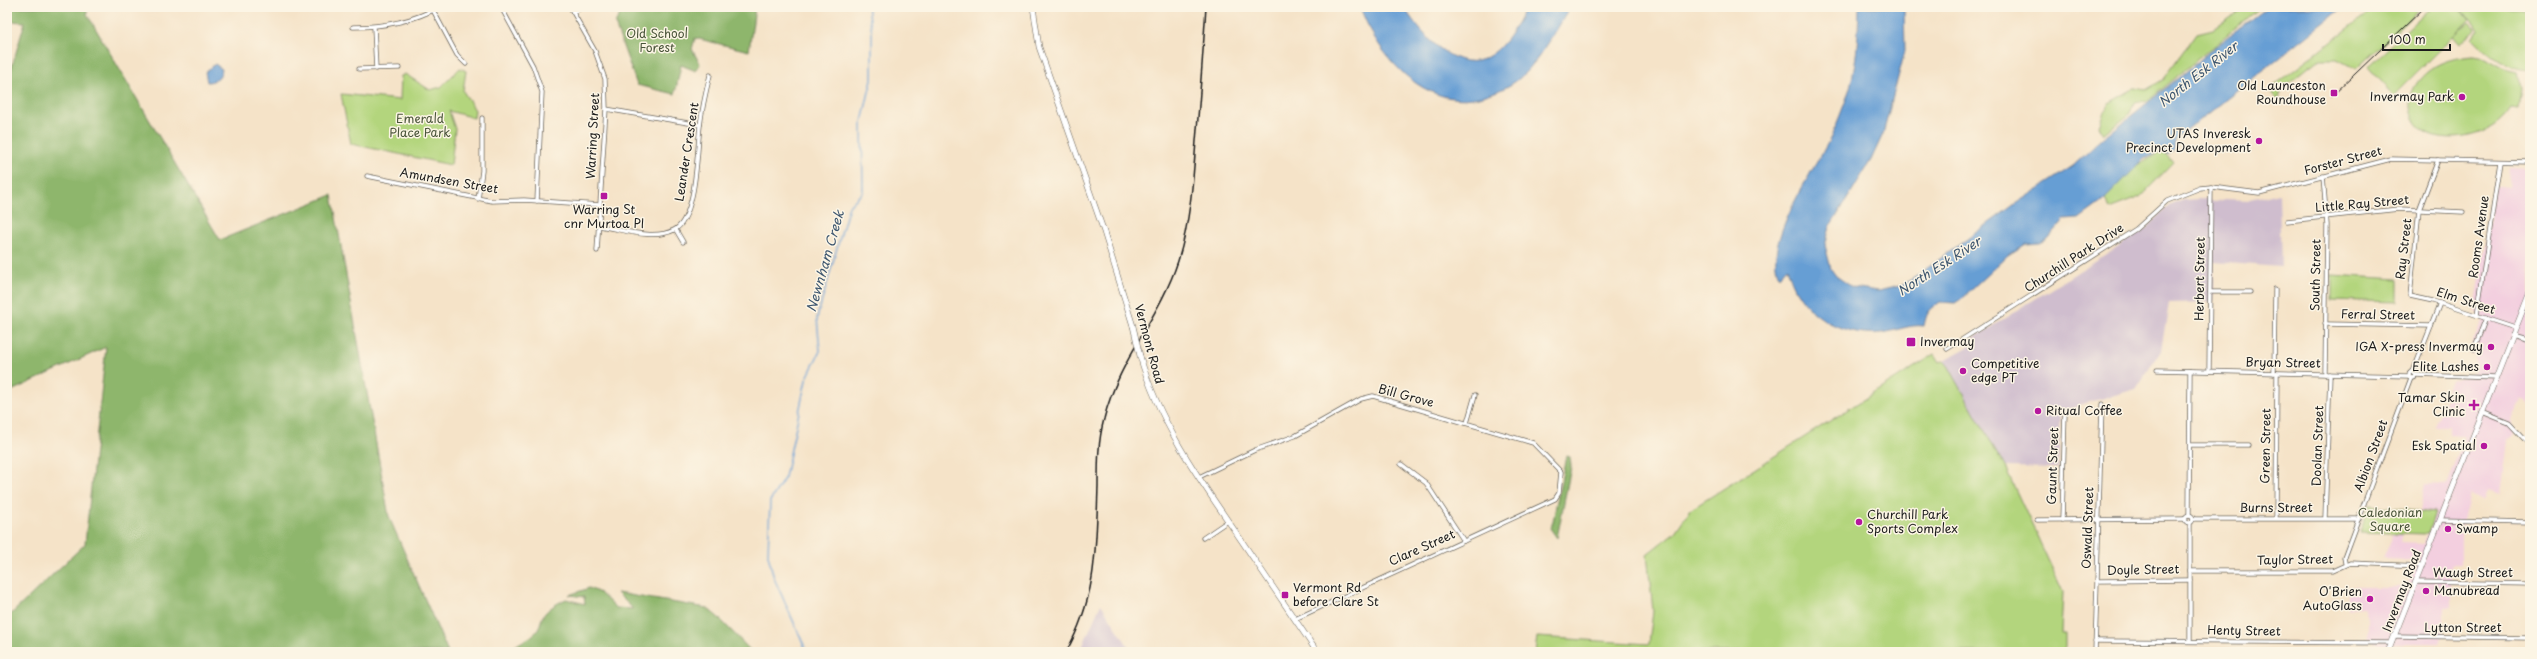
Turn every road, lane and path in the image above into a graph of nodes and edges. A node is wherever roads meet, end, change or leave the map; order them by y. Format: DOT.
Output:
graph roads {
  1 [pos="439,7"];
  2 [pos="501,7"];
  3 [pos="570,7"];
  4 [pos="583,7"];
  5 [pos="1033,7"];
  6 [pos="433,10"];
  7 [pos="573,12"];
  8 [pos="353,27"];
  9 [pos="374,27"];
  10 [pos="466,64"];
  11 [pos="399,68"];
  12 [pos="359,69"];
  13 [pos="376,69"];
  14 [pos="710,74"];
  15 [pos="606,108"];
  16 [pos="482,118"];
  17 [pos="700,125"];
  18 [pos="2438,160"];
  19 [pos="2500,162"];
  20 [pos="2530,162"];
  21 [pos="367,176"];
  22 [pos="2323,176"];
  23 [pos="2211,187"];
  24 [pos="478,199"];
  25 [pos="537,200"];
  26 [pos="600,205"];
  27 [pos="2419,210"];
  28 [pos="2463,212"];
  29 [pos="2327,217"];
  30 [pos="2287,221"];
  31 [pos="599,226"];
  32 [pos="676,230"];
  33 [pos="683,242"];
  34 [pos="596,251"];
  35 [pos="2275,289"];
  36 [pos="2210,292"];
  37 [pos="2250,292"];
  38 [pos="2530,292"];
  39 [pos="2410,296"];
  40 [pos="2440,303"];
  41 [pos="2477,315"];
  42 [pos="2486,318"];
  43 [pos="2326,324"];
  44 [pos="2431,326"];
  45 [pos="2515,328"];
  46 [pos="2512,335"];
  47 [pos="2530,340"];
  48 [pos="1947,349"];
  49 [pos="2474,349"];
  50 [pos="2157,370"];
  51 [pos="2190,371"];
  52 [pos="2208,371"];
  53 [pos="2276,373"];
  54 [pos="2325,374"];
  55 [pos="2330,374"];
  56 [pos="2414,374"];
  57 [pos="2410,377"];
  58 [pos="2495,378"];
  59 [pos="1475,395"];
  60 [pos="2102,404"];
  61 [pos="2065,412"];
  62 [pos="2482,412"];
  63 [pos="1467,423"];
  64 [pos="2249,444"];
  65 [pos="2190,445"];
  66 [pos="2530,445"];
  67 [pos="1401,464"];
  68 [pos="1199,477"];
  69 [pos="1558,496"];
  70 [pos="2189,515"];
  71 [pos="2276,518"];
  72 [pos="2324,518"];
  73 [pos="2359,518"];
  74 [pos="2186,519"];
  75 [pos="2193,519"];
  76 [pos="2037,520"];
  77 [pos="2062,520"];
  78 [pos="2098,520"];
  79 [pos="2440,520"];
  80 [pos="1228,521"];
  81 [pos="2530,522"];
  82 [pos="2190,523"];
  83 [pos="1203,538"];
  84 [pos="1464,541"];
  85 [pos="2345,564"];
  86 [pos="2422,566"];
  87 [pos="2190,571"];
  88 [pos="2190,580"];
  89 [pos="2097,581"];
  90 [pos="2416,582"];
  91 [pos="2530,584"];
  92 [pos="1295,619"];
  93 [pos="2395,636"];
  94 [pos="2530,638"];
  95 [pos="2095,640"];
  96 [pos="2190,641"];
  97 [pos="2392,643"];
  98 [pos="1317,652"];
  99 [pos="2095,652"];
  100 [pos="2388,652"];
  1 -- 6 [label="street"];
  2 -- 25 [label="street"];
  3 -- 7 [label="street, Warring Street"];
  4 -- 7 [label="street"];
  5 -- 68 [label="street, Vermont Road, bridge"];
  6 -- 9 [label="street"];
  6 -- 10 [label="street"];
  7 -- 15 [label="street, Warring Street"];
  8 -- 9 [label="street"];
  9 -- 13 [label="street"];
  11 -- 13 [label="street"];
  12 -- 13 [label="street"];
  14 -- 17 [label="street, Leander Crescent"];
  15 -- 17 [label="street"];
  15 -- 26 [label="street, Warring Street"];
  16 -- 24 [label="street"];
  17 -- 32 [label="street, Leander Crescent"];
  18 -- 19 [label="street, Forster Street"];
  18 -- 22 [label="street, Forster Street"];
  18 -- 27 [label="street, Ray Street"];
  19 -- 20 [label="street, Forster Street"];
  19 -- 41 [label="street, Rooms Avenue"];
  21 -- 24 [label="street, Amundsen Street"];
  22 -- 23 [label="street, Forster Street"];
  22 -- 29 [label="street, South Street"];
  23 -- 36 [label="street, Herbert Street"];
  23 -- 48 [label="street, Churchill Park Drive"];
  24 -- 25 [label="street, Amundsen Street"];
  25 -- 26 [label="street, Amundsen Street"];
  26 -- 31 [label="street, Warring Street"];
  27 -- 28 [label="street, Little Ray Street"];
  27 -- 29 [label="street, Little Ray Street"];
  27 -- 39 [label="street, Ray Street"];
  29 -- 30 [label="street, Little Ray Street"];
  29 -- 43 [label="street, South Street"];
  31 -- 32 [label="street"];
  31 -- 34 [label="street, Warring Street"];
  32 -- 33 [label="street"];
  35 -- 53 [label="street, Green Street"];
  36 -- 37 [label="street"];
  36 -- 52 [label="street, Herbert Street"];
  38 -- 45 [label="street, Invermay Road"];
  39 -- 40 [label="street, Elm Street"];
  40 -- 41 [label="street, Elm Street"];
  40 -- 44 [label="street"];
  41 -- 42 [label="street, Elm Street"];
  42 -- 45 [label="street, Elm Street"];
  42 -- 49 [label="street"];
  43 -- 44 [label="street, Ferral Street"];
  43 -- 54 [label="street, South Street"];
  44 -- 56 [label="street"];
  45 -- 46 [label="street, Invermay Road"];
  46 -- 47 [label="street"];
  46 -- 58 [label="street, Invermay Road"];
  50 -- 51 [label="street, Bryan Street"];
  51 -- 52 [label="street, Bryan Street"];
  51 -- 65 [label="street"];
  52 -- 53 [label="street, Bryan Street"];
  53 -- 54 [label="street, Bryan Street"];
  53 -- 71 [label="street, Green Street"];
  54 -- 55 [label="street, Bryan Street"];
  55 -- 57 [label="street, Bryan Street"];
  55 -- 72 [label="street, Doolan Street"];
  56 -- 57 [label="street"];
  56 -- 58 [label="street"];
  57 -- 73 [label="street, Albion Street"];
  58 -- 62 [label="street, Invermay Road"];
  59 -- 63 [label="street"];
  60 -- 78 [label="street, Oswald Street"];
  61 -- 77 [label="street, Gaunt Street"];
  62 -- 66 [label="street"];
  62 -- 79 [label="street, Invermay Road"];
  63 -- 68 [label="street, Bill Grove"];
  63 -- 69 [label="street, Bill Grove"];
  64 -- 65 [label="street"];
  65 -- 70 [label="street"];
  67 -- 84 [label="street"];
  68 -- 80 [label="street, Vermont Road"];
  69 -- 84 [label="street, Clare Street"];
  70 -- 74 [label="street"];
  70 -- 75 [label="street"];
  71 -- 72 [label="street, Burns Street"];
  71 -- 75 [label="street, Burns Street"];
  72 -- 73 [label="street, Burns Street"];
  73 -- 85 [label="street, Albion Street"];
  74 -- 78 [label="street"];
  74 -- 82 [label="street"];
  75 -- 82 [label="street"];
  76 -- 77 [label="street"];
  77 -- 78 [label="street"];
  78 -- 89 [label="street, Oswald Street"];
  79 -- 81 [label="street"];
  79 -- 86 [label="street, Invermay Road"];
  80 -- 83 [label="street"];
  80 -- 92 [label="street, Vermont Road"];
  82 -- 87 [label="street"];
  84 -- 92 [label="street, Clare Street"];
  85 -- 86 [label="street, Taylor Street"];
  85 -- 87 [label="street, Taylor Street"];
  86 -- 90 [label="street, Invermay Road"];
  87 -- 88 [label="street"];
  88 -- 89 [label="street, Doyle Street"];
  88 -- 96 [label="street"];
  89 -- 95 [label="street, Oswald Street"];
  90 -- 91 [label="street, Waugh Street"];
  90 -- 93 [label="street, Invermay Road"];
  92 -- 98 [label="street, Vermont Road"];
  93 -- 94 [label="street, Lytton Street"];
  93 -- 97 [label="street, Invermay Road"];
  95 -- 96 [label="street, Henty Street"];
  95 -- 99 [label="street, Oswald Street"];
  96 -- 97 [label="street, Henty Street"];
  97 -- 100 [label="street, Invermay Road"];
}
